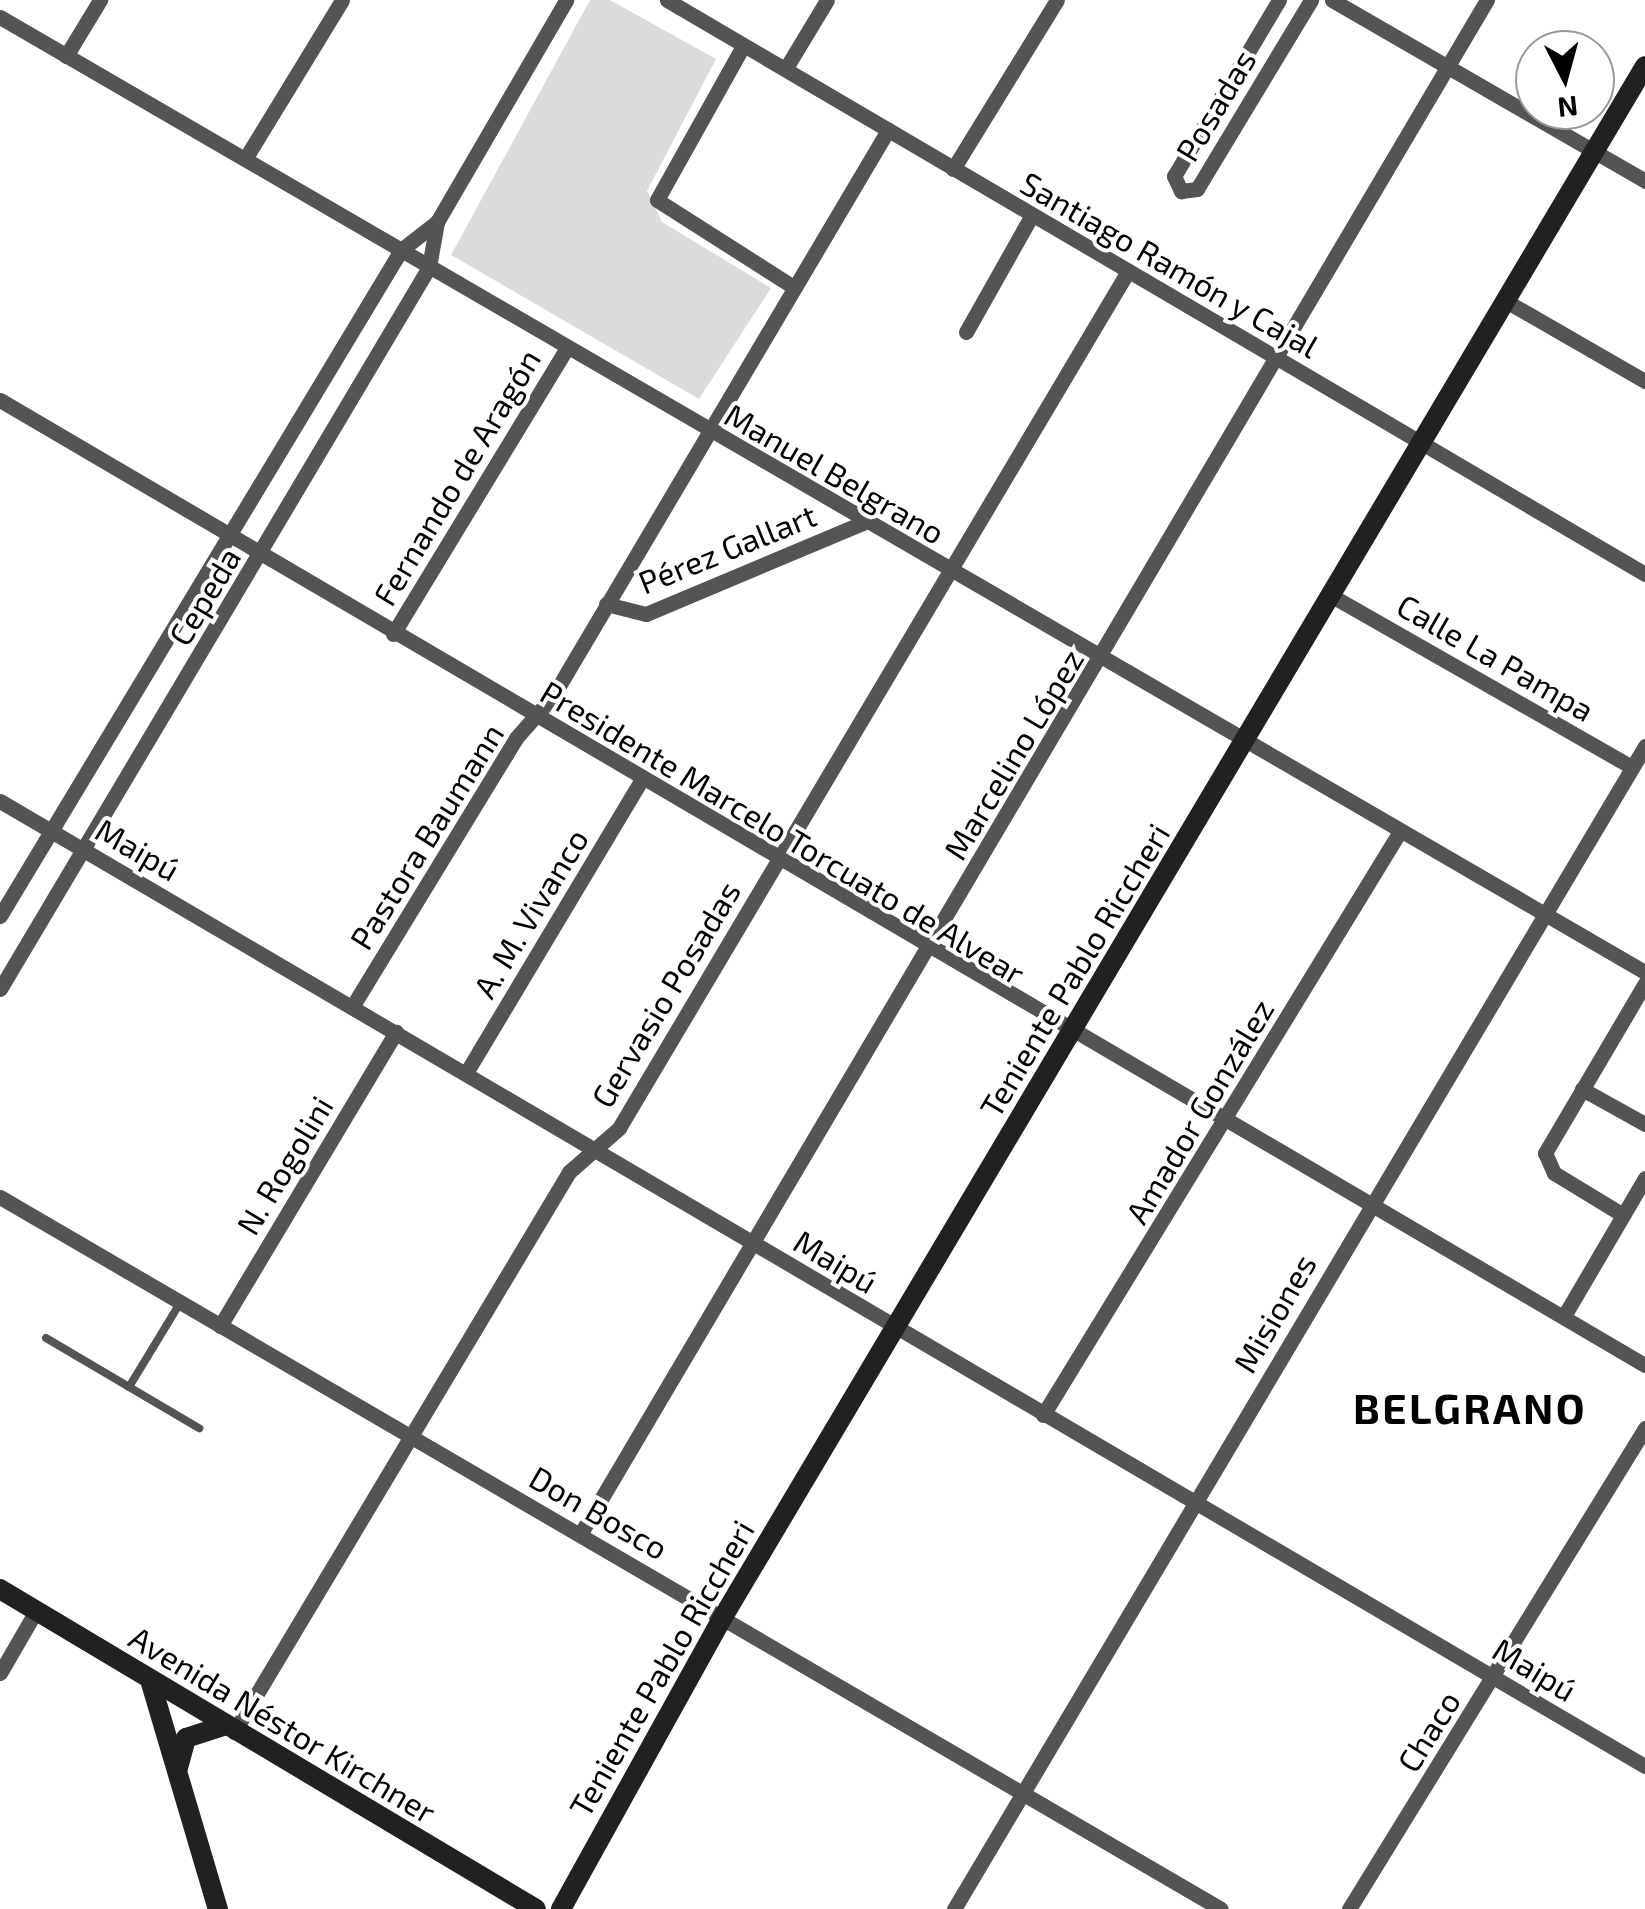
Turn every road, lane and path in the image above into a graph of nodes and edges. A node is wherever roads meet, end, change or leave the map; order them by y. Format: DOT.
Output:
graph roads {
  1 [pos="100,0"];
  2 [pos="342,0"];
  3 [pos="566,0"];
  4 [pos="667,0"];
  5 [pos="827,0"];
  6 [pos="1057,0"];
  7 [pos="1279,0"];
  8 [pos="1311,0"];
  9 [pos="1332,0"];
  10 [pos="1487,0"];
  11 [pos="0,17"];
  12 [pos="743,46"];
  13 [pos="66,56"];
  14 [pos="1446,66"];
  15 [pos="1645,66"];
  16 [pos="786,68"];
  17 [pos="888,130"];
  18 [pos="1595,151"];
  19 [pos="246,159"];
  20 [pos="953,170"];
  21 [pos="1645,181"];
  22 [pos="1032,215"];
  23 [pos="437,222"];
  24 [pos="401,250"];
  25 [pos="429,267"];
  26 [pos="1128,270"];
  27 [pos="792,286"];
  28 [pos="1504,300"];
  29 [pos="966,332"];
  30 [pos="566,349"];
  31 [pos="1280,360"];
  32 [pos="1645,381"];
  33 [pos="0,400"];
  34 [pos="707,432"];
  35 [pos="1419,442"];
  36 [pos="867,521"];
  37 [pos="229,538"];
  38 [pos="261,555"];
  39 [pos="948,570"];
  40 [pos="1645,574"];
  41 [pos="1332,596"];
  42 [pos="606,604"];
  43 [pos="393,634"];
  44 [pos="1102,661"];
  45 [pos="535,718"];
  46 [pos="1245,742"];
  47 [pos="1645,746"];
  48 [pos="1632,767"];
  49 [pos="641,781"];
  50 [pos="0,801"];
  51 [pos="50,830"];
  52 [pos="1399,833"];
  53 [pos="84,849"];
  54 [pos="776,861"];
  55 [pos="1549,914"];
  56 [pos="0,916"];
  57 [pos="928,950"];
  58 [pos="1645,972"];
  59 [pos="1645,983"];
  60 [pos="0,990"];
  61 [pos="352,1006"];
  62 [pos="396,1032"];
  63 [pos="1072,1034"];
  64 [pos="466,1073"];
  65 [pos="1582,1089"];
  66 [pos="1225,1122"];
  67 [pos="1645,1124"];
  68 [pos="594,1150"];
  69 [pos="1645,1178"];
  70 [pos="0,1197"];
  71 [pos="1366,1208"];
  72 [pos="1624,1214"];
  73 [pos="754,1245"];
  74 [pos="180,1303"];
  75 [pos="1564,1316"];
  76 [pos="220,1326"];
  77 [pos="895,1328"];
  78 [pos="46,1338"];
  79 [pos="1645,1365"];
  80 [pos="129,1387"];
  81 [pos="1043,1415"];
  82 [pos="198,1428"];
  83 [pos="1645,1428"];
  84 [pos="410,1435"];
  85 [pos="1196,1505"];
  86 [pos="581,1533"];
  87 [pos="0,1589"];
  88 [pos="36,1611"];
  89 [pos="723,1617"];
  90 [pos="0,1672"];
  91 [pos="1494,1677"];
  92 [pos="150,1680"];
  93 [pos="229,1729"];
  94 [pos="1645,1766"];
  95 [pos="178,1774"];
  96 [pos="1027,1790"];
  97 [pos="218,1909"];
  98 [pos="536,1909"];
  99 [pos="561,1909"];
  100 [pos="954,1909"];
  101 [pos="1220,1909"];
  102 [pos="1349,1909"];
  1 -- 13 [label="street"];
  2 -- 19 [label="street"];
  3 -- 23 [label="street, Cepeda"];
  4 -- 12 [label="street, Santiago Ramón y Cajal"];
  5 -- 16 [label="street"];
  6 -- 20 [label="street"];
  7 -- 8 [label="street, Posadas"];
  9 -- 14 [label="street"];
  10 -- 14 [label="street, Marcelino López"];
  11 -- 13 [label="street, Manuel Belgrano"];
  12 -- 16 [label="street, Santiago Ramón y Cajal"];
  12 -- 27 [label="street"];
  13 -- 19 [label="street, Manuel Belgrano"];
  14 -- 18 [label="street"];
  14 -- 31 [label="street, Marcelino López"];
  15 -- 18 [label="street, Teniente Pablo Riccheri"];
  16 -- 17 [label="street, Santiago Ramón y Cajal"];
  17 -- 20 [label="street, Santiago Ramón y Cajal"];
  17 -- 27 [label="street, Pastora Baumann"];
  18 -- 21 [label="street"];
  18 -- 28 [label="street, Teniente Pablo Riccheri"];
  19 -- 24 [label="street, Manuel Belgrano"];
  20 -- 22 [label="street, Santiago Ramón y Cajal"];
  22 -- 26 [label="street, Santiago Ramón y Cajal"];
  22 -- 29 [label="street"];
  23 -- 24 [label="street, Cepeda"];
  23 -- 25 [label="street, Cepeda"];
  24 -- 25 [label="street, Manuel Belgrano"];
  24 -- 37 [label="street, Cepeda"];
  25 -- 30 [label="street, Manuel Belgrano"];
  25 -- 38 [label="street, Cepeda"];
  26 -- 31 [label="street, Santiago Ramón y Cajal"];
  26 -- 39 [label="street, Gervasio Posadas"];
  27 -- 34 [label="street, Pastora Baumann"];
  28 -- 32 [label="street"];
  28 -- 35 [label="street, Teniente Pablo Riccheri"];
  30 -- 34 [label="street, Manuel Belgrano"];
  30 -- 43 [label="street, Fernando de Aragón"];
  31 -- 35 [label="street, Santiago Ramón y Cajal"];
  31 -- 44 [label="street, Marcelino López"];
  33 -- 37 [label="street, Presidente Marcelo Torcuato de Alvear"];
  34 -- 36 [label="street, Manuel Belgrano"];
  34 -- 42 [label="street, Pastora Baumann"];
  35 -- 40 [label="street, Santiago Ramón y Cajal"];
  35 -- 41 [label="street, Teniente Pablo Riccheri"];
  36 -- 39 [label="street, Manuel Belgrano"];
  36 -- 42 [label="street, Pérez Gallart"];
  37 -- 38 [label="street, Presidente Marcelo Torcuato de Alvear"];
  37 -- 51 [label="street, Cepeda"];
  38 -- 43 [label="street, Presidente Marcelo Torcuato de Alvear"];
  38 -- 53 [label="street, Cepeda"];
  39 -- 44 [label="street, Manuel Belgrano"];
  39 -- 54 [label="street, Gervasio Posadas"];
  41 -- 46 [label="street, Teniente Pablo Riccheri"];
  41 -- 48 [label="street, Calle La Pampa"];
  42 -- 45 [label="street, Pastora Baumann"];
  43 -- 45 [label="street, Presidente Marcelo Torcuato de Alvear"];
  44 -- 46 [label="street, Manuel Belgrano"];
  44 -- 57 [label="street, Marcelino López"];
  45 -- 49 [label="street, Presidente Marcelo Torcuato de Alvear"];
  45 -- 61 [label="street, Pastora Baumann"];
  46 -- 52 [label="street, Manuel Belgrano"];
  46 -- 63 [label="street, Teniente Pablo Riccheri"];
  47 -- 48 [label="street, Misiones"];
  48 -- 55 [label="street, Misiones"];
  49 -- 54 [label="street, Presidente Marcelo Torcuato de Alvear"];
  49 -- 64 [label="street, A. M. Vivanco"];
  50 -- 51 [label="street, Maipú"];
  51 -- 53 [label="street, Maipú"];
  51 -- 56 [label="street, Cepeda"];
  52 -- 55 [label="street, Manuel Belgrano"];
  52 -- 66 [label="street, Amador González"];
  53 -- 60 [label="street, Cepeda"];
  53 -- 61 [label="street, Maipú"];
  54 -- 57 [label="street, Presidente Marcelo Torcuato de Alvear"];
  54 -- 68 [label="street, Gervasio Posadas"];
  55 -- 58 [label="street, Manuel Belgrano"];
  55 -- 71 [label="street, Misiones"];
  57 -- 63 [label="street, Presidente Marcelo Torcuato de Alvear"];
  57 -- 73 [label="street, Marcelino López"];
  59 -- 65 [label="street"];
  61 -- 62 [label="street, Maipú"];
  62 -- 64 [label="street, Maipú"];
  62 -- 76 [label="street, N. Rogolini"];
  63 -- 66 [label="street, Presidente Marcelo Torcuato de Alvear"];
  63 -- 77 [label="street, Teniente Pablo Riccheri"];
  64 -- 68 [label="street, Maipú"];
  65 -- 67 [label="street"];
  65 -- 72 [label="street"];
  66 -- 71 [label="street, Presidente Marcelo Torcuato de Alvear"];
  66 -- 81 [label="street, Amador González"];
  68 -- 73 [label="street, Maipú"];
  68 -- 84 [label="street, Gervasio Posadas"];
  69 -- 72 [label="street"];
  70 -- 74 [label="street, Don Bosco"];
  71 -- 75 [label="street, Presidente Marcelo Torcuato de Alvear"];
  71 -- 85 [label="street, Misiones"];
  72 -- 75 [label="street"];
  73 -- 77 [label="street, Maipú"];
  73 -- 86 [label="street, Marcelino López"];
  74 -- 76 [label="street, Don Bosco"];
  74 -- 80 [label="lane"];
  75 -- 79 [label="street, Presidente Marcelo Torcuato de Alvear"];
  76 -- 84 [label="street, Don Bosco"];
  77 -- 81 [label="street, Maipú"];
  77 -- 89 [label="street, Teniente Pablo Riccheri"];
  78 -- 80 [label="lane"];
  80 -- 82 [label="lane"];
  81 -- 85 [label="street, Maipú"];
  83 -- 91 [label="street, Chaco"];
  84 -- 86 [label="street, Don Bosco"];
  84 -- 93 [label="street, Gervasio Posadas"];
  85 -- 91 [label="street, Maipú"];
  85 -- 96 [label="street, Misiones"];
  86 -- 89 [label="street, Don Bosco"];
  87 -- 88 [label="street, Avenida Néstor Kirchner"];
  88 -- 90 [label="street"];
  88 -- 92 [label="street, Avenida Néstor Kirchner"];
  89 -- 96 [label="street, Don Bosco"];
  89 -- 99 [label="street, Teniente Pablo Riccheri"];
  91 -- 94 [label="street, Maipú"];
  91 -- 102 [label="street, Chaco"];
  92 -- 93 [label="street, Avenida Néstor Kirchner"];
  92 -- 95 [label="street"];
  93 -- 95 [label="street"];
  93 -- 98 [label="street, Avenida Néstor Kirchner"];
  95 -- 97 [label="street"];
  96 -- 100 [label="street, Misiones"];
  96 -- 101 [label="street, Don Bosco"];
}
